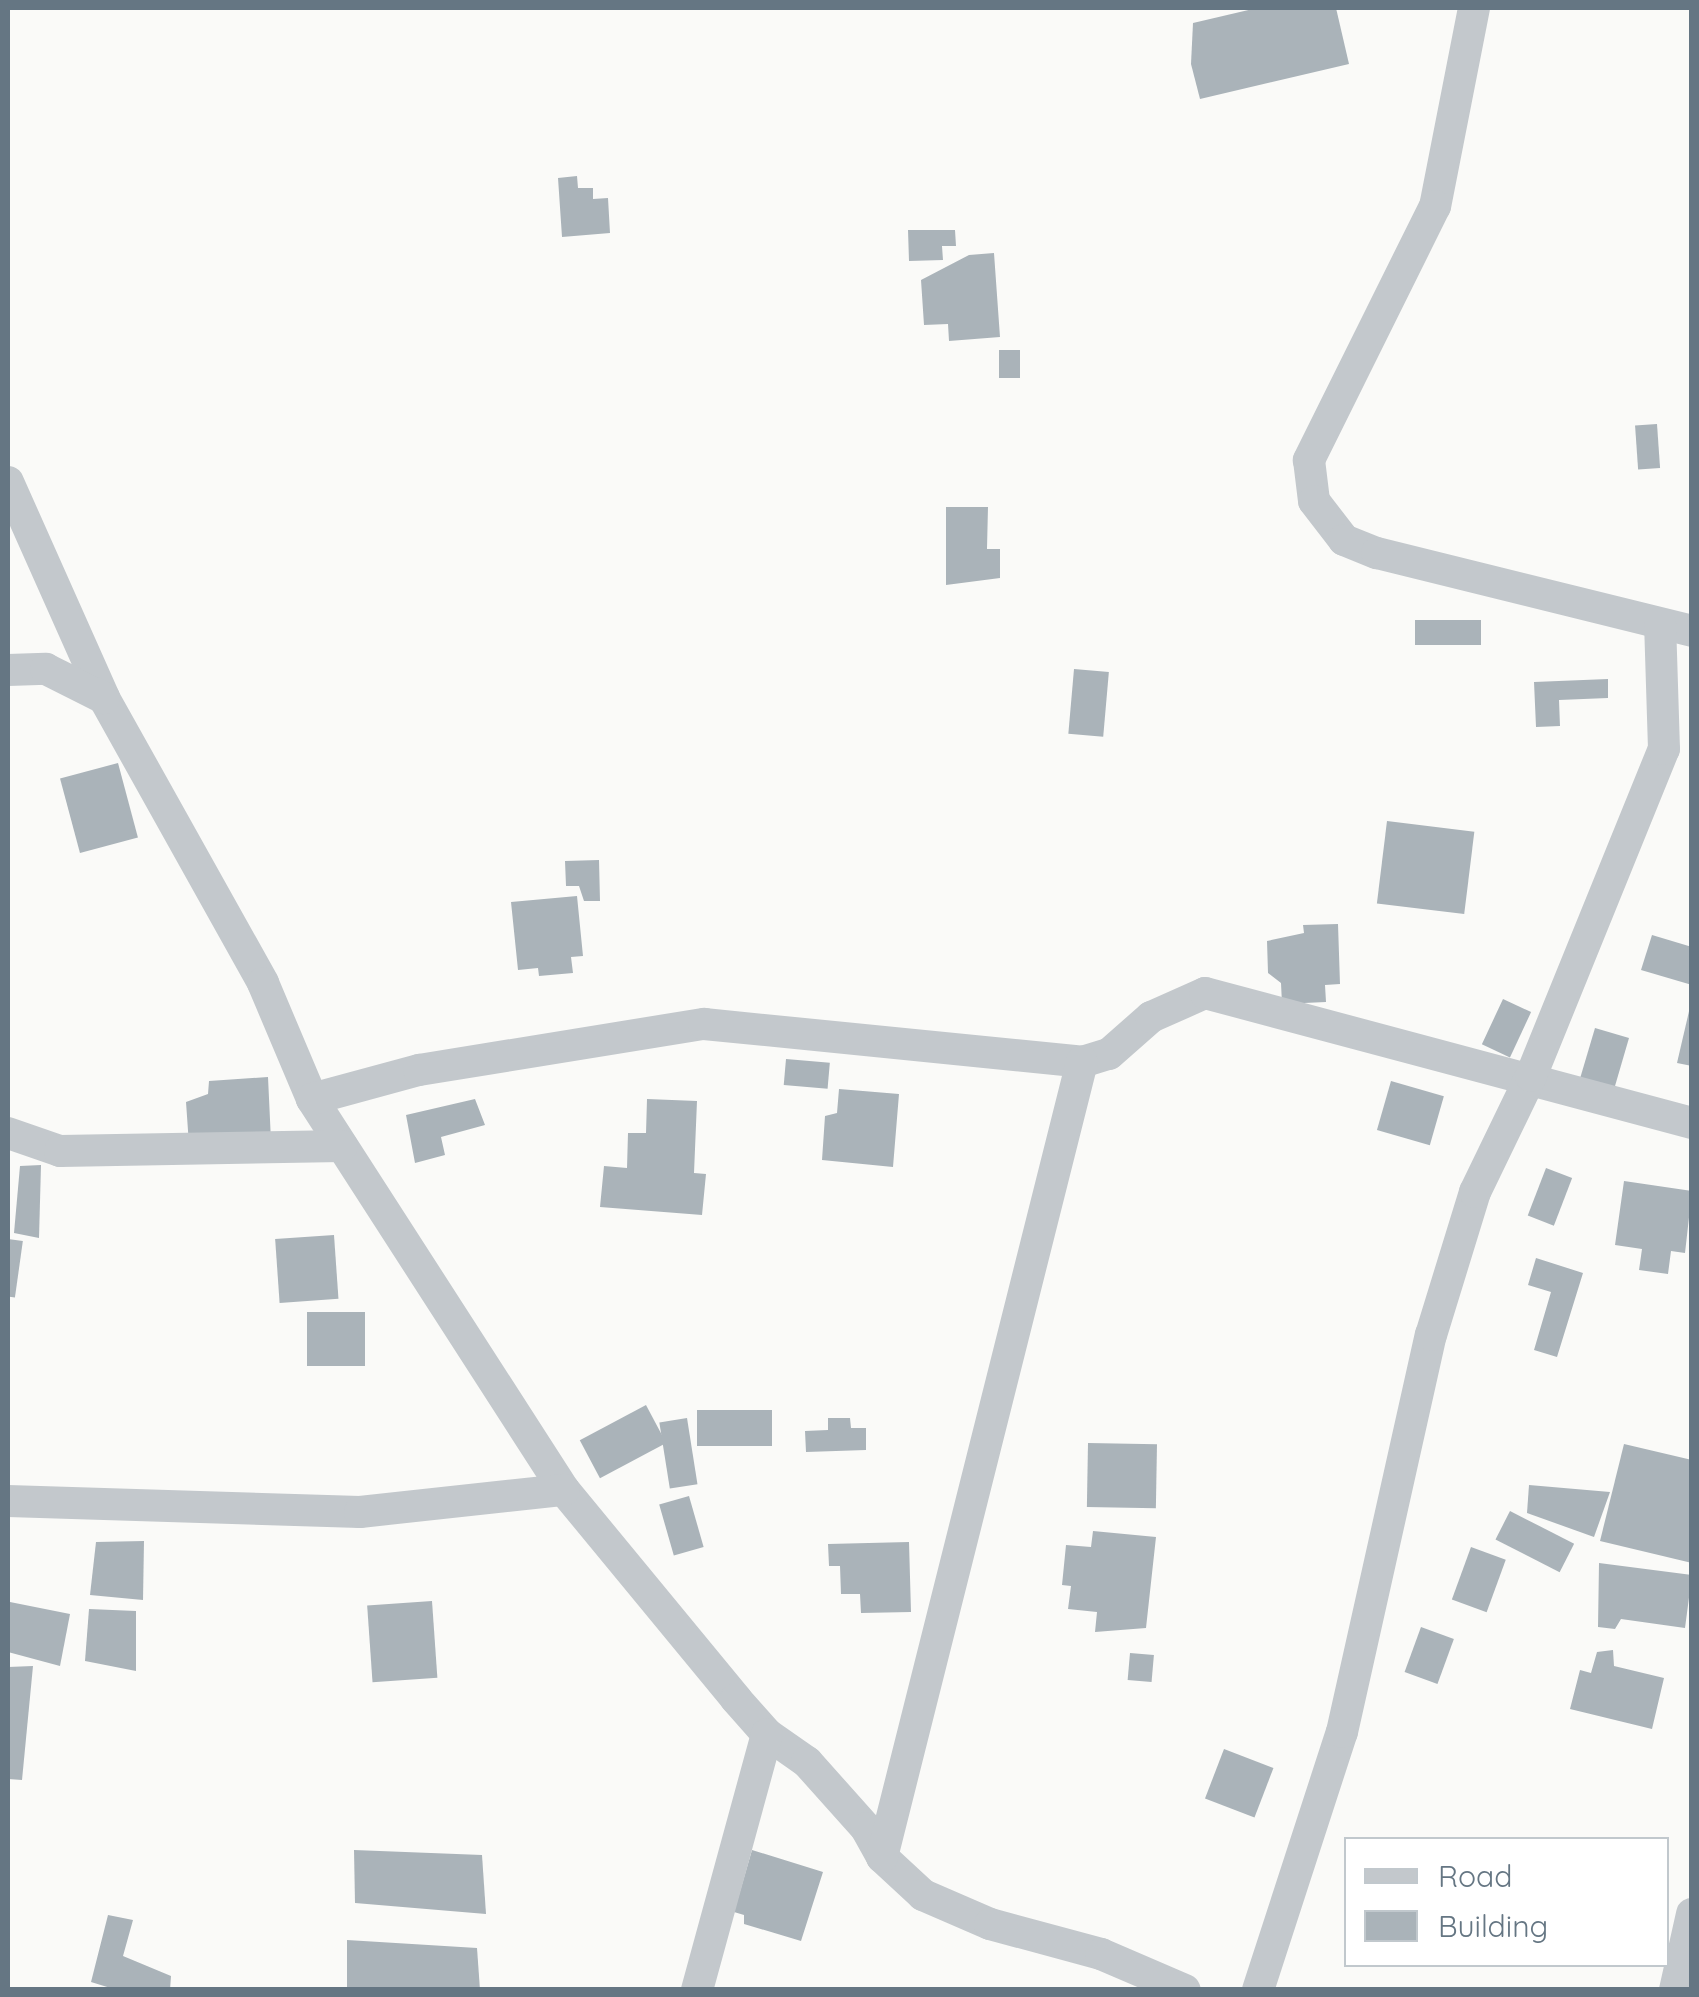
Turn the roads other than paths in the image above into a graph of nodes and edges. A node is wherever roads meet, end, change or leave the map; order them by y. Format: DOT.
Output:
graph roads {
  1 [pos="1474,8"];
  2 [pos="8,482"];
  3 [pos="1676,627"];
  4 [pos="8,670"];
  5 [pos="104,698"];
  6 [pos="1082,1062"];
  7 [pos="1531,1076"];
  8 [pos="312,1099"];
  9 [pos="1692,1123"];
  10 [pos="8,1133"];
  11 [pos="342,1146"];
  12 [pos="564,1490"];
  13 [pos="8,1501"];
  14 [pos="768,1734"];
  15 [pos="882,1858"];
  16 [pos="1692,1914"];
  17 [pos="697,1990"];
  18 [pos="1185,1990"];
  19 [pos="1258,1990"];
  20 [pos="1675,1990"];
  1 -- 3 [label="street"];
  2 -- 5 [label="street"];
  3 -- 7 [label="street"];
  4 -- 5 [label="street"];
  5 -- 8 [label="street"];
  6 -- 7 [label="street"];
  6 -- 8 [label="street"];
  6 -- 15 [label="street"];
  7 -- 9 [label="street"];
  7 -- 19 [label="street"];
  8 -- 11 [label="street"];
  10 -- 11 [label="street"];
  11 -- 12 [label="street"];
  12 -- 13 [label="street"];
  12 -- 14 [label="street"];
  14 -- 15 [label="street"];
  14 -- 17 [label="street"];
  15 -- 18 [label="street"];
  16 -- 20 [label="street"];
}
